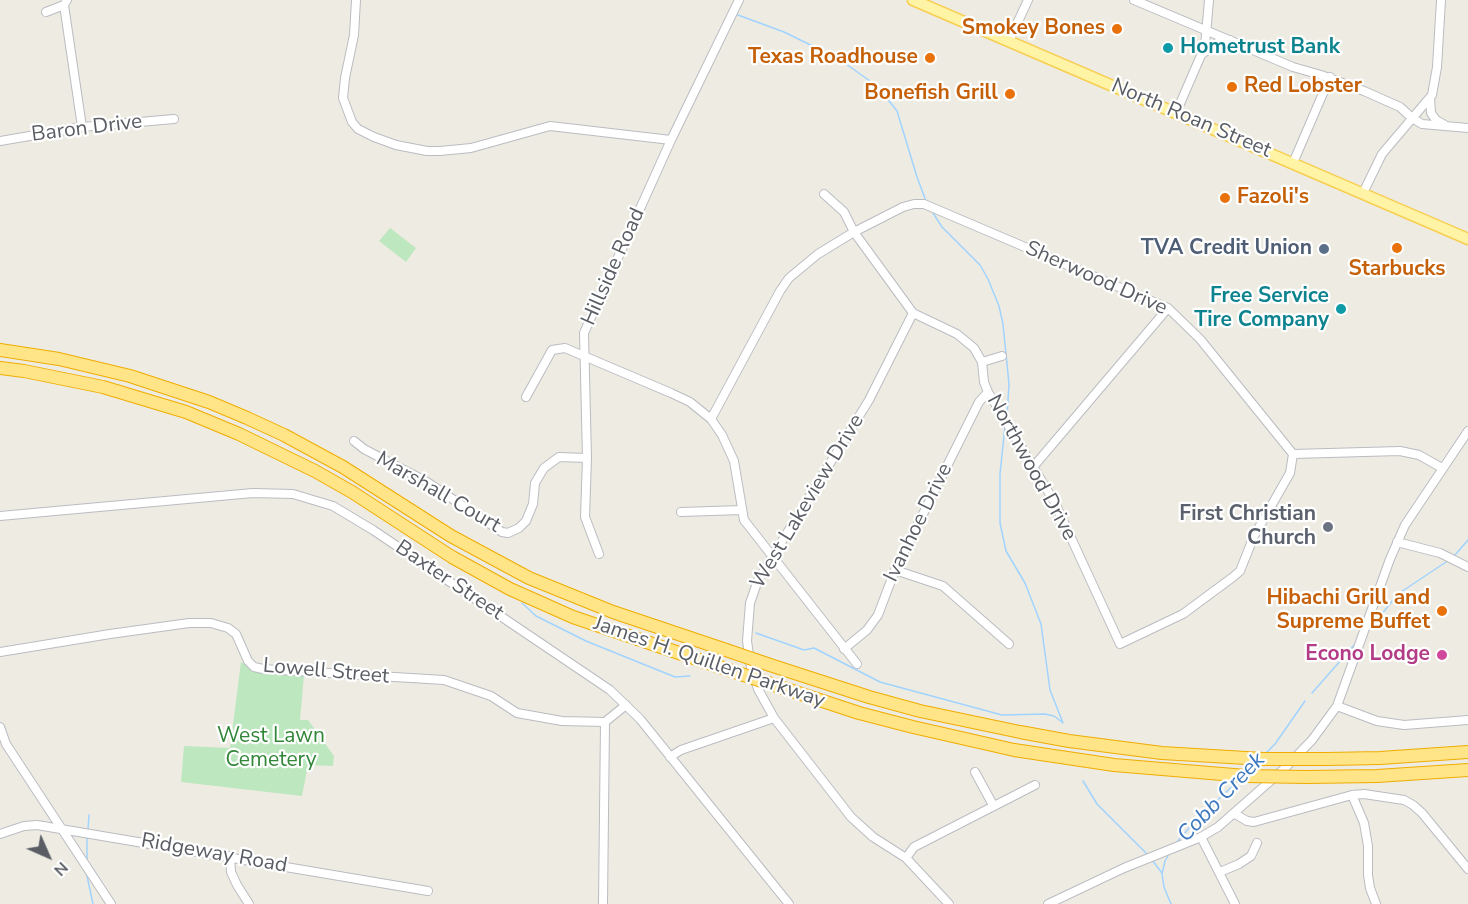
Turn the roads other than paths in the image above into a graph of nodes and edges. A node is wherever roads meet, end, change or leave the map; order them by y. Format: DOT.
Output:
graph roads {
  1 [pos="356,0"];
  2 [pos="739,0"];
  3 [pos="914,0"];
  4 [pos="1028,0"];
  5 [pos="1134,0"];
  6 [pos="1209,0"];
  7 [pos="1441,0"];
  8 [pos="66,3"];
  9 [pos="46,12"];
  10 [pos="1208,32"];
  11 [pos="1232,40"];
  12 [pos="1009,41"];
  13 [pos="1202,54"];
  14 [pos="1329,77"];
  15 [pos="1430,98"];
  16 [pos="1176,113"];
  17 [pos="174,118"];
  18 [pos="1412,118"];
  19 [pos="82,127"];
  20 [pos="1448,127"];
  21 [pos="1468,128"];
  22 [pos="0,141"];
  23 [pos="671,141"];
  24 [pos="1293,162"];
  25 [pos="1363,193"];
  26 [pos="824,194"];
  27 [pos="854,232"];
  28 [pos="1468,239"];
  29 [pos="1168,308"];
  30 [pos="912,313"];
  31 [pos="0,350"];
  32 [pos="1002,356"];
  33 [pos="585,358"];
  34 [pos="982,362"];
  35 [pos="0,368"];
  36 [pos="988,392"];
  37 [pos="526,397"];
  38 [pos="711,419"];
  39 [pos="1468,431"];
  40 [pos="354,441"];
  41 [pos="1293,454"];
  42 [pos="586,458"];
  43 [pos="1034,466"];
  44 [pos="1442,468"];
  45 [pos="742,510"];
  46 [pos="681,512"];
  47 [pos="0,516"];
  48 [pos="1397,542"];
  49 [pos="599,554"];
  50 [pos="773,555"];
  51 [pos="1468,567"];
  52 [pos="895,570"];
  53 [pos="1009,644"];
  54 [pos="844,649"];
  55 [pos="0,652"];
  56 [pos="857,664"];
  57 [pos="626,705"];
  58 [pos="1337,706"];
  59 [pos="774,718"];
  60 [pos="1468,720"];
  61 [pos="605,722"];
  62 [pos="0,727"];
  63 [pos="1468,752"];
  64 [pos="670,757"];
  65 [pos="1468,770"];
  66 [pos="975,772"];
  67 [pos="1035,785"];
  68 [pos="1352,795"];
  69 [pos="993,805"];
  70 [pos="1235,814"];
  71 [pos="62,829"];
  72 [pos="0,834"];
  73 [pos="1201,837"];
  74 [pos="1257,843"];
  75 [pos="230,856"];
  76 [pos="906,858"];
  77 [pos="1468,869"];
  78 [pos="1220,872"];
  79 [pos="428,891"];
  80 [pos="111,904"];
  81 [pos="249,904"];
  82 [pos="603,904"];
  83 [pos="789,904"];
  84 [pos="949,904"];
  85 [pos="1048,904"];
  86 [pos="1235,904"];
  87 [pos="1376,904"];
  1 -- 23 [label="street"];
  2 -- 23 [label="street, Hillside Road"];
  3 -- 12 [label="main road, North Roan Street"];
  4 -- 12 [label="street"];
  5 -- 10 [label="street"];
  6 -- 10 [label="street"];
  7 -- 15 [label="street"];
  8 -- 9 [label="street"];
  8 -- 19 [label="street"];
  10 -- 11 [label="street"];
  10 -- 13 [label="street"];
  11 -- 13 [label="street"];
  11 -- 14 [label="street"];
  12 -- 16 [label="main road, North Roan Street"];
  13 -- 16 [label="street"];
  14 -- 18 [label="street"];
  14 -- 24 [label="street"];
  15 -- 18 [label="street"];
  15 -- 20 [label="street"];
  16 -- 24 [label="main road, North Roan Street"];
  17 -- 19 [label="street, Baron Drive"];
  18 -- 20 [label="street"];
  18 -- 25 [label="street"];
  19 -- 22 [label="street, Baron Drive"];
  20 -- 21 [label="street"];
  23 -- 33 [label="street, Hillside Road"];
  24 -- 25 [label="main road, North Roan Street"];
  25 -- 28 [label="main road, North Roan Street"];
  26 -- 27 [label="street"];
  27 -- 29 [label="street, Sherwood Drive"];
  27 -- 30 [label="street"];
  27 -- 38 [label="street, Sherwood Drive"];
  29 -- 41 [label="street, Sherwood Drive"];
  29 -- 43 [label="street"];
  30 -- 34 [label="street, Northwood Drive"];
  30 -- 50 [label="street, West Lakeview Drive"];
  31 -- 63 [label="highway, James H. Quillen Parkway, bridge"];
  32 -- 34 [label="street"];
  33 -- 37 [label="street"];
  33 -- 38 [label="street"];
  33 -- 42 [label="street, Hillside Road"];
  34 -- 36 [label="street, Northwood Drive"];
  35 -- 65 [label="highway, James H. Quillen Parkway, bridge"];
  36 -- 43 [label="street, Northwood Drive"];
  36 -- 52 [label="street, Ivanhoe Drive"];
  38 -- 45 [label="street"];
  39 -- 44 [label="street"];
  40 -- 42 [label="street, Marshall Court"];
  41 -- 43 [label="street, Northwood Drive"];
  41 -- 44 [label="street"];
  42 -- 49 [label="street, Hillside Road"];
  44 -- 48 [label="street"];
  45 -- 46 [label="street"];
  45 -- 50 [label="street"];
  47 -- 57 [label="street, Baxter Street"];
  48 -- 51 [label="street"];
  48 -- 58 [label="street"];
  50 -- 54 [label="street"];
  50 -- 59 [label="street, West Lakeview Drive"];
  52 -- 53 [label="street"];
  52 -- 54 [label="street, Ivanhoe Drive"];
  54 -- 56 [label="street"];
  55 -- 61 [label="street, Lowell Street"];
  57 -- 61 [label="street"];
  57 -- 64 [label="street, Baxter Street"];
  58 -- 60 [label="street"];
  58 -- 70 [label="street"];
  59 -- 64 [label="street"];
  59 -- 76 [label="street, West Lakeview Drive"];
  61 -- 82 [label="street"];
  62 -- 71 [label="street"];
  64 -- 83 [label="street, Baxter Street"];
  66 -- 69 [label="street"];
  67 -- 69 [label="street"];
  68 -- 70 [label="street"];
  68 -- 77 [label="street"];
  68 -- 87 [label="street"];
  69 -- 76 [label="street"];
  70 -- 73 [label="street"];
  71 -- 72 [label="street, Ridgeway Road"];
  71 -- 75 [label="street, Ridgeway Road"];
  71 -- 80 [label="street"];
  73 -- 78 [label="street"];
  73 -- 85 [label="street"];
  74 -- 78 [label="street"];
  75 -- 79 [label="street, Ridgeway Road"];
  75 -- 81 [label="street"];
  76 -- 84 [label="street, West Lakeview Drive"];
  78 -- 86 [label="street"];
}
